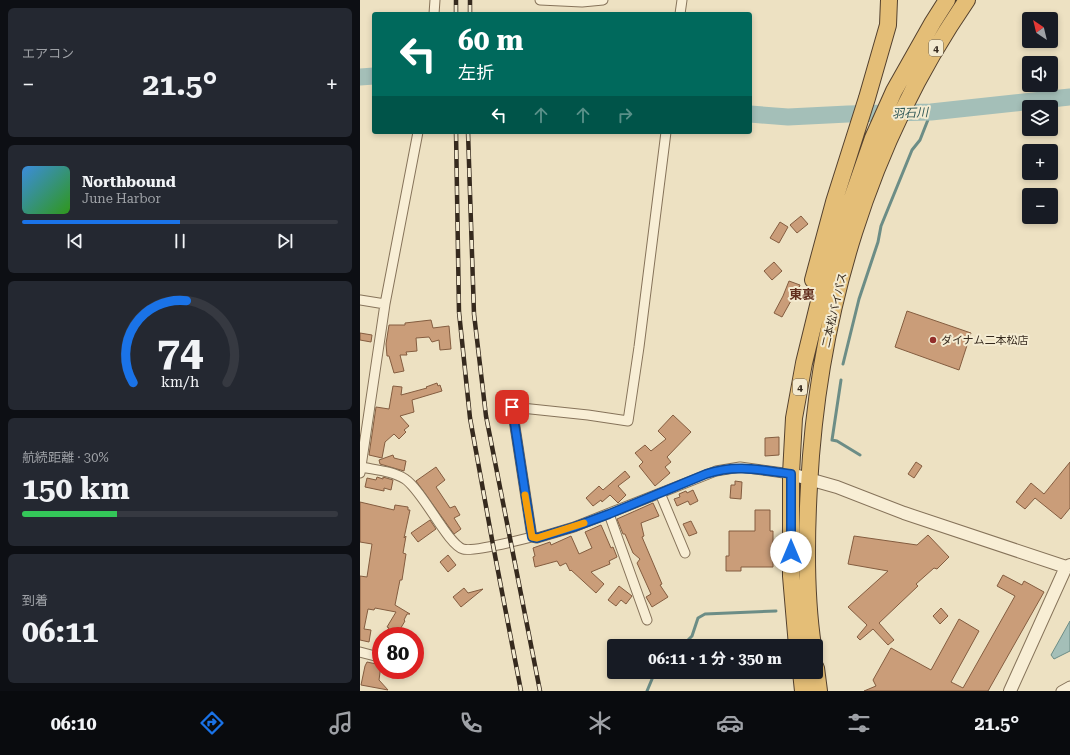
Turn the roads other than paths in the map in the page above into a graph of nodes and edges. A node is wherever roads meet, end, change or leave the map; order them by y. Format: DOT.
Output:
graph roads {
  1 [pos="435,0"];
  2 [pos="540,0"];
  3 [pos="603,0"];
  4 [pos="682,0"];
  5 [pos="889,0"];
  6 [pos="947,0"];
  7 [pos="967,0"];
  8 [pos="434,12"];
  9 [pos="680,12"];
  10 [pos="901,94"];
  11 [pos="418,134"];
  12 [pos="666,134"];
  13 [pos="360,300"];
  14 [pos="385,304"];
  15 [pos="794,418"];
  16 [pos="363,436"];
  17 [pos="361,470"];
  18 [pos="791,474"];
  19 [pos="809,478"];
  20 [pos="660,493"];
  21 [pos="609,514"];
  22 [pos="532,537"];
  23 [pos="685,553"];
  24 [pos="1068,566"];
  25 [pos="647,620"];
  26 [pos="796,639"];
  27 [pos="812,639"];
  28 [pos="360,652"];
  29 [pos="372,655"];
  30 [pos="801,679"];
  31 [pos="818,679"];
  32 [pos="1070,686"];
  33 [pos="803,691"];
  34 [pos="820,691"];
  35 [pos="1010,691"];
  36 [pos="1061,691"];
  1 -- 8 [label="street"];
  2 -- 3 [label="street"];
  4 -- 9 [label="street"];
  5 -- 15 [label="highway"];
  6 -- 10 [label="highway, 二本松バイパス / 4"];
  7 -- 10 [label="highway, 二本松バイパス / 4"];
  10 -- 15 [label="highway, 二本松バイパス / 4"];
  10 -- 19 [label="highway, 二本松バイパス / 4"];
  11 -- 14 [label="street"];
  12 -- 22 [label="street"];
  13 -- 14 [label="street"];
  14 -- 16 [label="street"];
  15 -- 18 [label="highway, 二本松バイパス / 4"];
  16 -- 17 [label="street"];
  17 -- 22 [label="street"];
  18 -- 19 [label="street"];
  18 -- 20 [label="street"];
  18 -- 26 [label="highway, 二本松バイパス / 4"];
  19 -- 24 [label="street"];
  19 -- 27 [label="highway, 二本松バイパス / 4"];
  20 -- 21 [label="street"];
  20 -- 23 [label="street"];
  21 -- 22 [label="street"];
  21 -- 25 [label="street"];
  24 -- 35 [label="street"];
  28 -- 29 [label="street"];
  30 -- 33 [label="highway"];
  31 -- 34 [label="highway"];
  32 -- 36 [label="street"];
}
